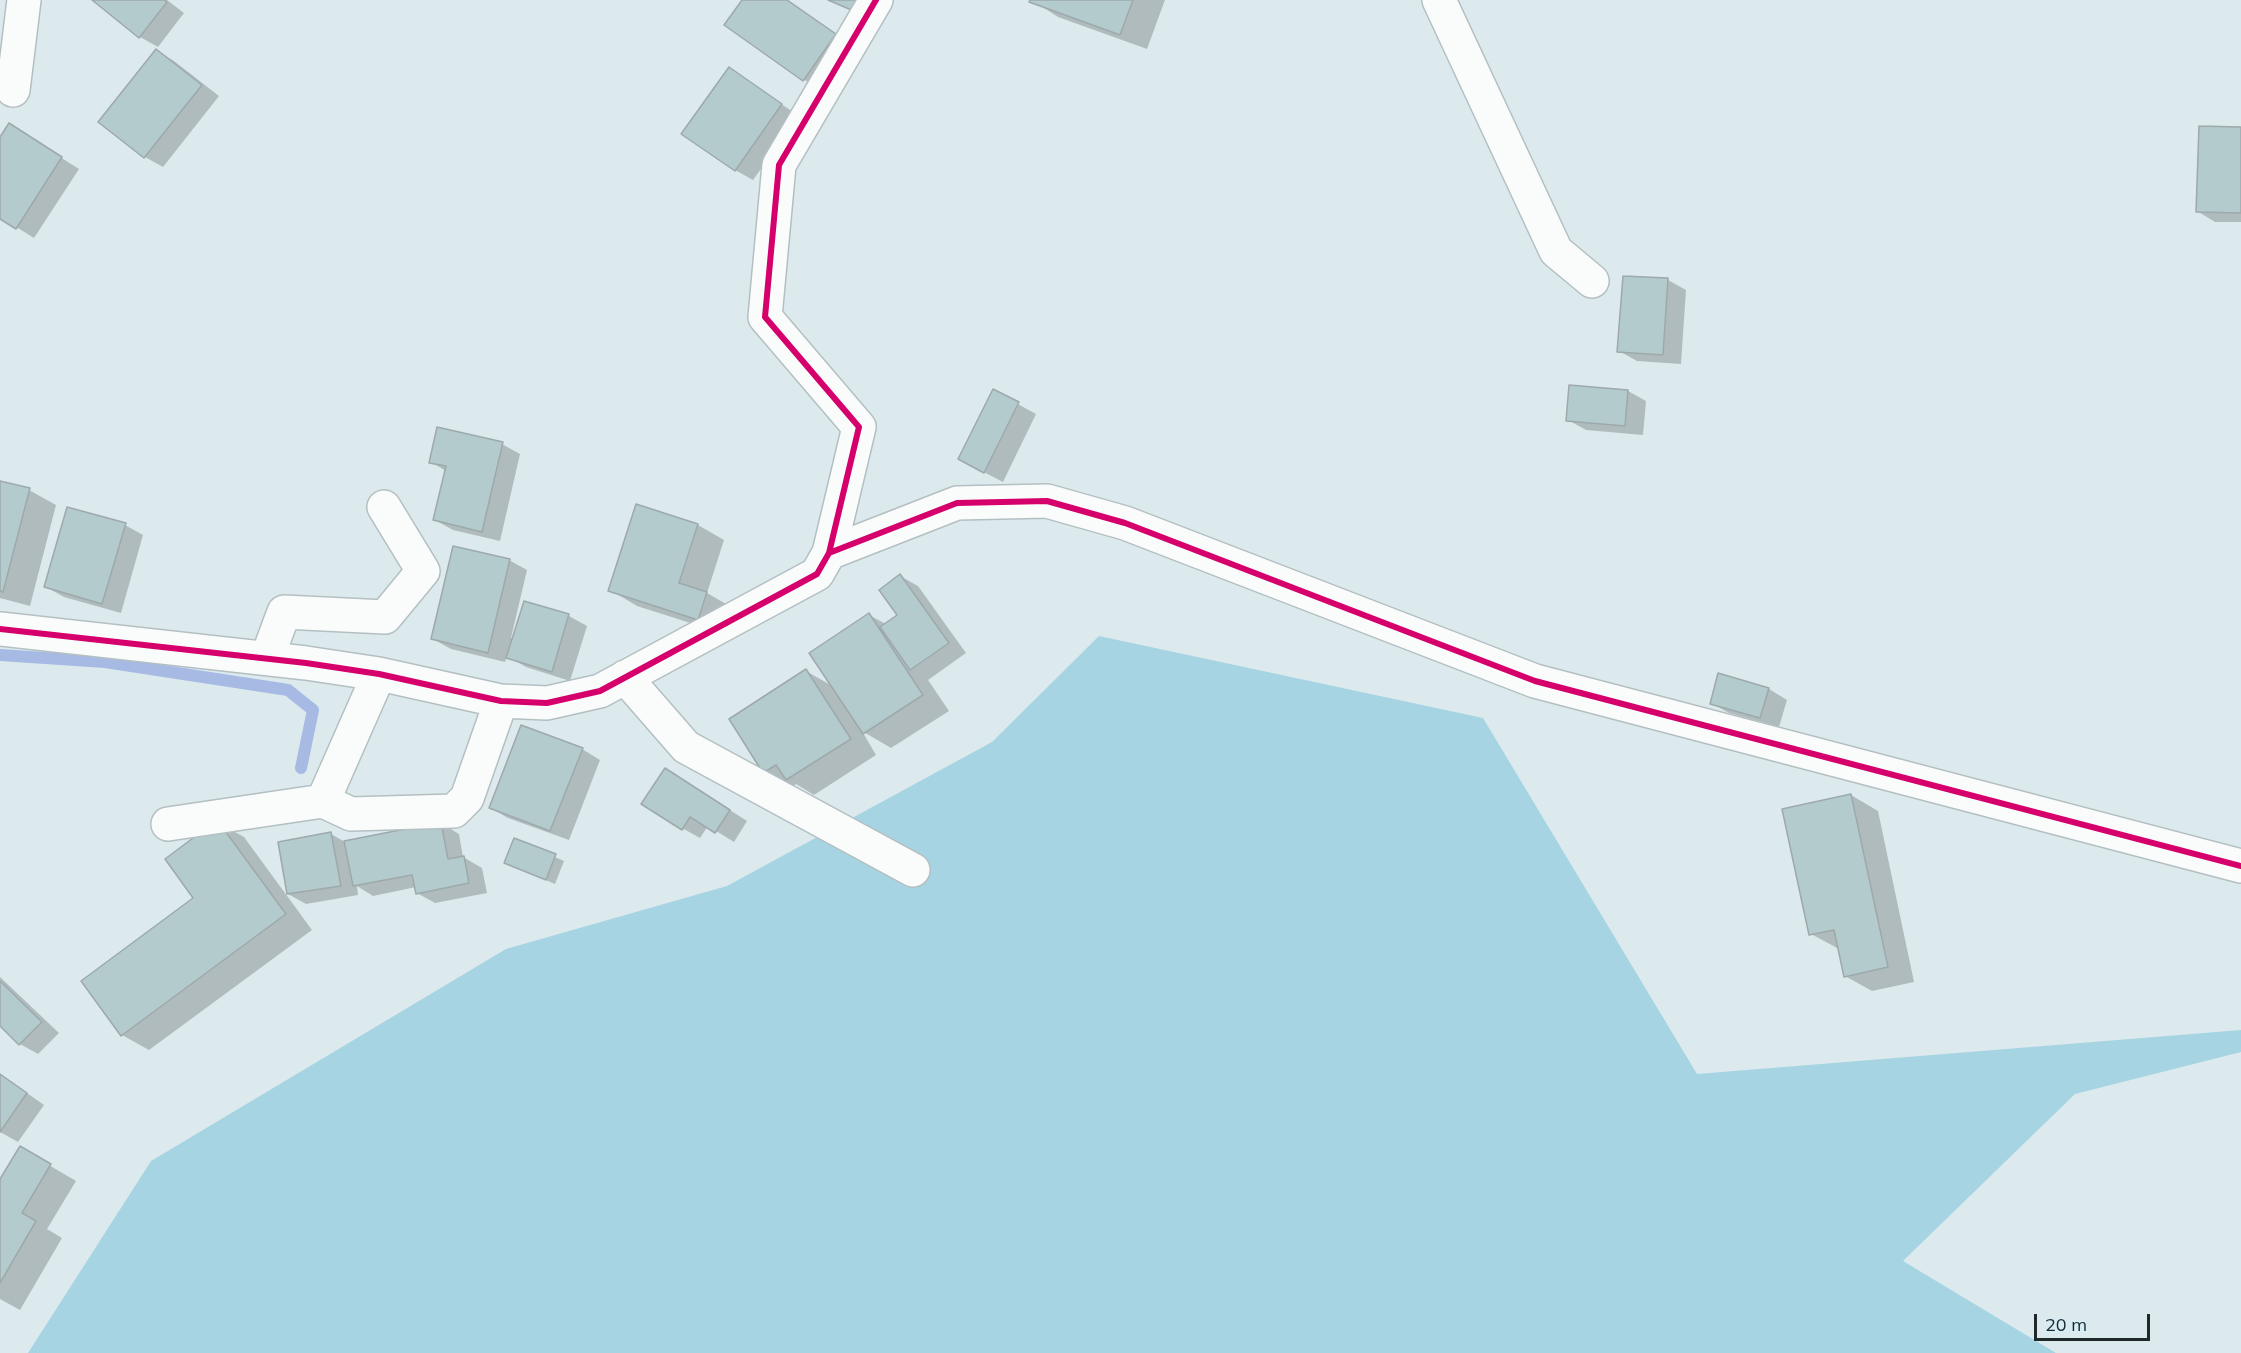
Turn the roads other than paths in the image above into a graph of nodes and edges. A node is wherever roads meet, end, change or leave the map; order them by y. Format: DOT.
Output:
graph roads {
  1 [pos="24,0"];
  2 [pos="876,0"];
  3 [pos="1439,0"];
  4 [pos="13,90"];
  5 [pos="1592,281"];
  6 [pos="384,507"];
  7 [pos="830,553"];
  8 [pos="0,629"];
  9 [pos="267,658"];
  10 [pos="379,674"];
  11 [pos="625,677"];
  12 [pos="501,701"];
  13 [pos="323,801"];
  14 [pos="168,825"];
  15 [pos="2241,866"];
  16 [pos="913,870"];
  1 -- 4 [label="street"];
  2 -- 7 [label="street"];
  3 -- 5 [label="street"];
  6 -- 9 [label="street"];
  7 -- 11 [label="street"];
  7 -- 15 [label="street"];
  8 -- 9 [label="street"];
  9 -- 10 [label="street"];
  10 -- 12 [label="street"];
  10 -- 13 [label="street"];
  11 -- 12 [label="street"];
  11 -- 16 [label="street"];
  12 -- 13 [label="street"];
  13 -- 14 [label="street"];
}
